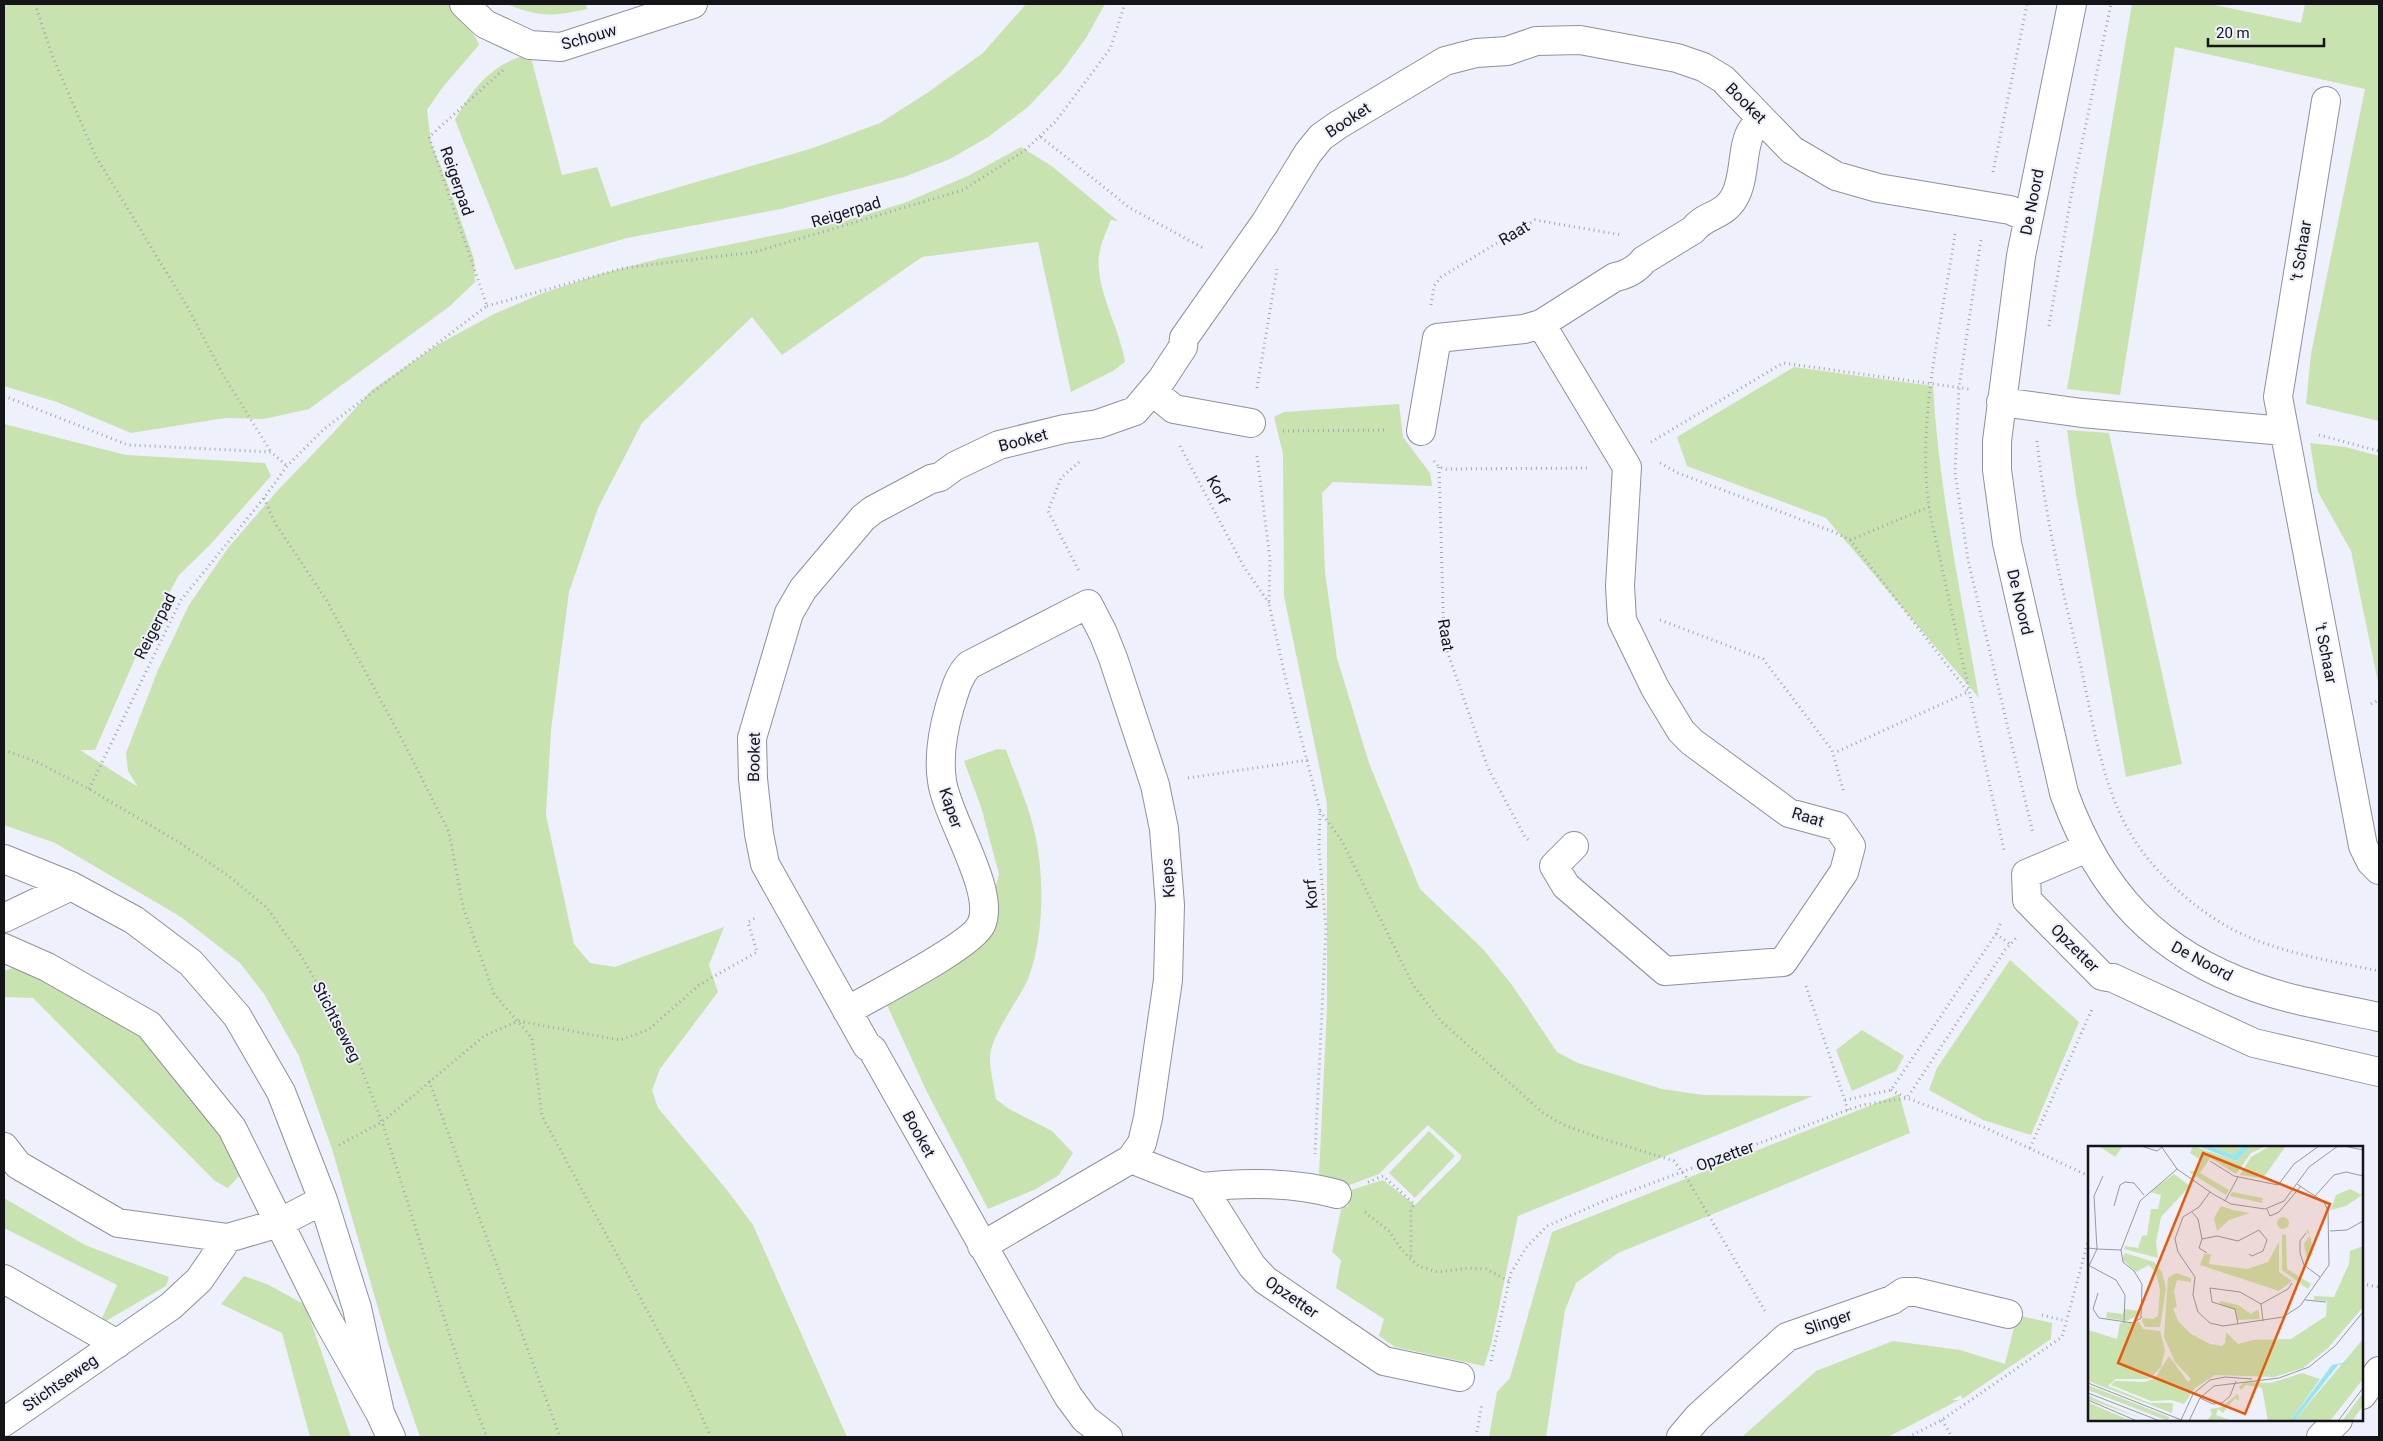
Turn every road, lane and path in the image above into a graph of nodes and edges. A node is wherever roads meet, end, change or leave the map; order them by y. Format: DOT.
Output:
graph roads {
  1 [pos="35,4"];
  2 [pos="464,4"];
  3 [pos="693,4"];
  4 [pos="1126,4"];
  5 [pos="2072,4"];
  6 [pos="2111,4"];
  7 [pos="530,45"];
  8 [pos="2326,101"];
  9 [pos="1763,120"];
  10 [pos="1041,137"];
  11 [pos="1960,201"];
  12 [pos="2028,218"];
  13 [pos="1257,234"];
  14 [pos="1652,255"];
  15 [pos="1232,268"];
  16 [pos="487,306"];
  17 [pos="1541,324"];
  18 [pos="2048,334"];
  19 [pos="1437,338"];
  20 [pos="1931,384"];
  21 [pos="1959,388"];
  22 [pos="1153,392"];
  23 [pos="4,396"];
  24 [pos="2001,402"];
  25 [pos="2038,407"];
  26 [pos="1174,409"];
  27 [pos="1252,426"];
  28 [pos="1073,428"];
  29 [pos="1421,431"];
  30 [pos="2284,431"];
  31 [pos="1662,435"];
  32 [pos="2379,451"];
  33 [pos="271,452"];
  34 [pos="287,466"];
  35 [pos="1439,467"];
  36 [pos="1627,467"];
  37 [pos="1678,473"];
  38 [pos="264,498"];
  39 [pos="1929,507"];
  40 [pos="1850,540"];
  41 [pos="1088,604"];
  42 [pos="1269,604"];
  43 [pos="1622,620"];
  44 [pos="1968,692"];
  45 [pos="4,750"];
  46 [pos="1834,753"];
  47 [pos="1308,760"];
  48 [pos="1155,785"];
  49 [pos="89,790"];
  50 [pos="1320,810"];
  51 [pos="1838,826"];
  52 [pos="1574,846"];
  53 [pos="2087,848"];
  54 [pos="2006,857"];
  55 [pos="4,859"];
  56 [pos="1554,866"];
  57 [pos="2379,870"];
  58 [pos="71,886"];
  59 [pos="786,901"];
  60 [pos="2039,913"];
  61 [pos="2003,914"];
  62 [pos="4,918"];
  63 [pos="1996,934"];
  64 [pos="2010,944"];
  65 [pos="4,948"];
  66 [pos="1783,962"];
  67 [pos="2379,971"];
  68 [pos="847,1011"];
  69 [pos="2379,1017"];
  70 [pos="2088,1020"];
  71 [pos="518,1021"];
  72 [pos="2379,1072"];
  73 [pos="429,1081"];
  74 [pos="1891,1090"];
  75 [pos="1907,1098"];
  76 [pos="1845,1100"];
  77 [pos="1848,1110"];
  78 [pos="382,1122"];
  79 [pos="4,1147"];
  80 [pos="2030,1148"];
  81 [pos="1131,1159"];
  82 [pos="1682,1171"];
  83 [pos="2088,1176"];
  84 [pos="1202,1187"];
  85 [pos="1325,1191"];
  86 [pos="323,1200"];
  87 [pos="279,1223"];
  88 [pos="228,1238"];
  89 [pos="2088,1242"];
  90 [pos="982,1246"];
  91 [pos="1410,1260"];
  92 [pos="4,1279"];
  93 [pos="1509,1281"];
  94 [pos="2363,1284"];
  95 [pos="2379,1288"];
  96 [pos="2008,1314"];
  97 [pos="1782,1341"];
  98 [pos="117,1344"];
  99 [pos="1490,1368"];
  100 [pos="2379,1371"];
  101 [pos="1460,1377"];
  102 [pos="1484,1394"];
  103 [pos="2363,1394"];
  104 [pos="1942,1420"];
  105 [pos="2337,1421"];
  106 [pos="4,1422"];
  107 [pos="386,1425"];
  108 [pos="487,1437"];
  109 [pos="560,1437"];
  110 [pos="710,1437"];
  111 [pos="1108,1437"];
  112 [pos="1476,1437"];
  113 [pos="1681,1437"];
  114 [pos="1908,1437"];
  115 [pos="1952,1437"];
  116 [pos="2321,1437"];
  1 -- 33 [label="path"];
  2 -- 7 [label="street, Schouw"];
  3 -- 7 [label="street, Schouw"];
  4 -- 10 [label="path, Reigerpad"];
  5 -- 12 [label="street, De Noord"];
  6 -- 18 [label="path"];
  7 -- 16 [label="path, Reigerpad"];
  8 -- 30 [label="street, 't Schaar"];
  9 -- 11 [label="street, Booket"];
  9 -- 13 [label="street, Booket"];
  9 -- 14 [label="street"];
  10 -- 15 [label="path"];
  10 -- 16 [label="path, Reigerpad"];
  11 -- 12 [label="street, Booket"];
  11 -- 20 [label="path"];
  12 -- 24 [label="street, De Noord"];
  13 -- 15 [label="street, Booket"];
  13 -- 27 [label="path, Korf"];
  14 -- 17 [label="street"];
  14 -- 19 [label="path, Raat"];
  15 -- 22 [label="street, Booket"];
  16 -- 34 [label="path, Reigerpad"];
  17 -- 19 [label="street"];
  17 -- 36 [label="street"];
  19 -- 29 [label="street"];
  20 -- 21 [label="path"];
  20 -- 31 [label="path"];
  20 -- 39 [label="path"];
  22 -- 26 [label="street"];
  22 -- 28 [label="street, Booket"];
  23 -- 33 [label="path"];
  24 -- 25 [label="street"];
  24 -- 53 [label="street, De Noord"];
  25 -- 30 [label="street"];
  25 -- 67 [label="path"];
  26 -- 27 [label="street"];
  26 -- 42 [label="path, Korf"];
  27 -- 29 [label="path"];
  27 -- 42 [label="path, Korf"];
  28 -- 41 [label="path"];
  28 -- 59 [label="street, Booket"];
  29 -- 35 [label="path, Raat"];
  30 -- 32 [label="path"];
  30 -- 57 [label="street, 't Schaar"];
  33 -- 34 [label="path"];
  34 -- 38 [label="path, Reigerpad"];
  35 -- 36 [label="path"];
  35 -- 56 [label="path, Raat"];
  36 -- 43 [label="street, Raat"];
  37 -- 40 [label="path"];
  38 -- 49 [label="path, Reigerpad"];
  38 -- 71 [label="path"];
  39 -- 40 [label="path"];
  39 -- 44 [label="path"];
  40 -- 44 [label="path"];
  41 -- 48 [label="street, Kieps"];
  41 -- 68 [label="street, Kaper"];
  42 -- 47 [label="path, Korf"];
  43 -- 46 [label="path"];
  43 -- 51 [label="street, Raat"];
  44 -- 46 [label="path"];
  44 -- 54 [label="path"];
  45 -- 49 [label="path, Stichtseweg"];
  46 -- 51 [label="path"];
  47 -- 48 [label="path"];
  47 -- 50 [label="path, Korf"];
  48 -- 81 [label="street, Kieps"];
  49 -- 78 [label="path, Stichtseweg"];
  50 -- 82 [label="path"];
  50 -- 85 [label="path, Korf"];
  51 -- 66 [label="street, Raat"];
  52 -- 56 [label="street"];
  53 -- 60 [label="street, Opzetter"];
  53 -- 69 [label="street, De Noord"];
  55 -- 58 [label="street"];
  56 -- 66 [label="street"];
  58 -- 62 [label="street"];
  58 -- 86 [label="street"];
  59 -- 68 [label="street, Booket"];
  59 -- 71 [label="path"];
  60 -- 64 [label="path, Opzetter"];
  60 -- 72 [label="street, Opzetter"];
  61 -- 63 [label="path"];
  63 -- 64 [label="path"];
  63 -- 74 [label="path"];
  64 -- 75 [label="path, Opzetter"];
  65 -- 87 [label="street"];
  66 -- 76 [label="path"];
  68 -- 90 [label="street, Booket"];
  70 -- 80 [label="path"];
  71 -- 73 [label="path"];
  71 -- 110 [label="path"];
  73 -- 78 [label="path"];
  73 -- 109 [label="path"];
  74 -- 75 [label="path"];
  74 -- 76 [label="path"];
  75 -- 77 [label="path, Opzetter"];
  75 -- 80 [label="path"];
  76 -- 77 [label="path"];
  77 -- 82 [label="path, Opzetter"];
  78 -- 108 [label="path, Stichtseweg"];
  79 -- 88 [label="street"];
  80 -- 83 [label="path"];
  81 -- 84 [label="street"];
  81 -- 90 [label="street"];
  82 -- 93 [label="path, Opzetter"];
  82 -- 97 [label="path"];
  84 -- 85 [label="street"];
  84 -- 101 [label="street, Opzetter"];
  85 -- 91 [label="path"];
  85 -- 91 [label="path"];
  86 -- 87 [label="street"];
  86 -- 107 [label="street"];
  87 -- 88 [label="street"];
  87 -- 107 [label="street"];
  88 -- 98 [label="street, Stichtseweg"];
  89 -- 104 [label="path"];
  90 -- 111 [label="street, Booket"];
  91 -- 93 [label="path"];
  92 -- 98 [label="street, Stichtseweg"];
  93 -- 99 [label="path, Opzetter"];
  94 -- 95 [label="path"];
  96 -- 97 [label="street, Slinger"];
  97 -- 113 [label="street, Slinger"];
  98 -- 106 [label="street, Stichtseweg"];
  100 -- 103 [label="street"];
  102 -- 112 [label="path"];
  104 -- 114 [label="path"];
  104 -- 115 [label="path"];
  105 -- 116 [label="street"];
}
